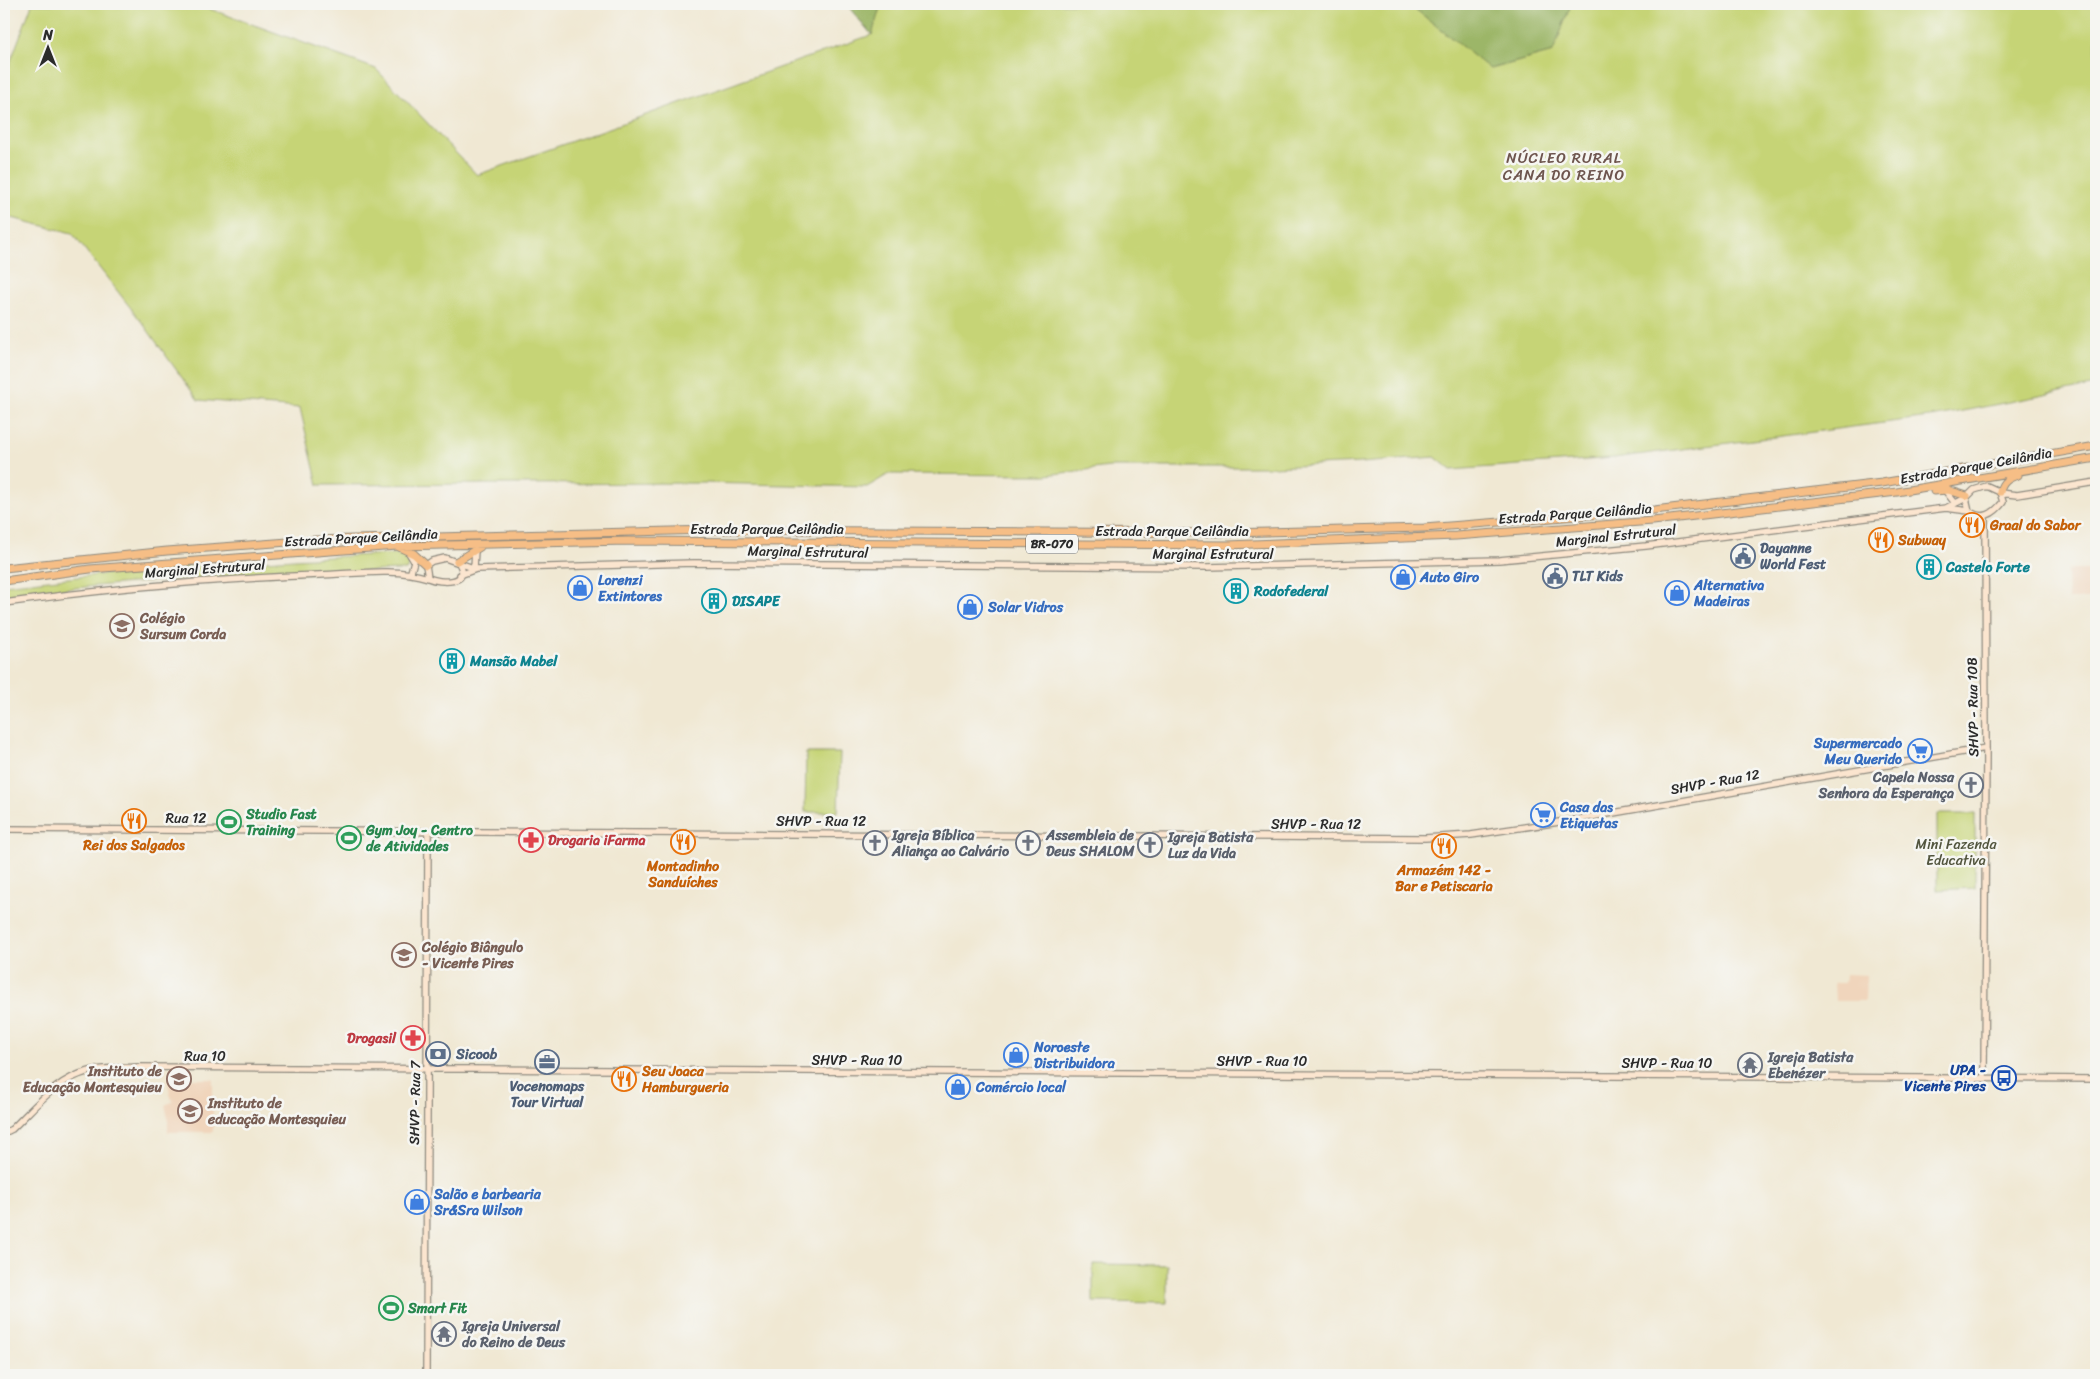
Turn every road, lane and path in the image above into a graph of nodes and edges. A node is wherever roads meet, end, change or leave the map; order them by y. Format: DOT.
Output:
graph roads {
  1 [pos="2096,446"];
  2 [pos="2096,458"];
  3 [pos="2043,468"];
  4 [pos="2096,482"];
  5 [pos="1944,489"];
  6 [pos="1897,492"];
  7 [pos="2000,493"];
  8 [pos="2017,495"];
  9 [pos="1966,497"];
  10 [pos="2003,502"];
  11 [pos="1955,503"];
  12 [pos="1946,508"];
  13 [pos="1969,511"];
  14 [pos="1985,516"];
  15 [pos="490,544"];
  16 [pos="397,546"];
  17 [pos="478,547"];
  18 [pos="406,550"];
  19 [pos="458,562"];
  20 [pos="426,566"];
  21 [pos="4,568"];
  22 [pos="475,568"];
  23 [pos="410,572"];
  24 [pos="460,576"];
  25 [pos="428,578"];
  26 [pos="4,581"];
  27 [pos="4,603"];
  28 [pos="1986,748"];
  29 [pos="4,829"];
  30 [pos="428,832"];
  31 [pos="428,1070"];
  32 [pos="1984,1078"];
  33 [pos="2096,1079"];
  34 [pos="4,1133"];
  35 [pos="426,1375"];
  1 -- 21 [label="highway, Estrada Parque Ceilândia / BR-070"];
  2 -- 3 [label="highway, Estrada Parque Ceilândia / BR-070"];
  3 -- 6 [label="highway, Estrada Parque Ceilândia / BR-070"];
  3 -- 7 [label="highway"];
  4 -- 8 [label="street"];
  5 -- 6 [label="highway"];
  5 -- 9 [label="highway"];
  5 -- 11 [label="street"];
  6 -- 15 [label="highway, Estrada Parque Ceilândia / BR-070"];
  7 -- 8 [label="street"];
  7 -- 9 [label="street"];
  7 -- 10 [label="street"];
  8 -- 10 [label="street"];
  9 -- 11 [label="street, Marginal Estrutural"];
  9 -- 13 [label="street"];
  10 -- 14 [label="street"];
  11 -- 12 [label="street, Marginal Estrutural"];
  12 -- 13 [label="street, Marginal Estrutural"];
  12 -- 22 [label="street, Marginal Estrutural"];
  13 -- 14 [label="street"];
  14 -- 28 [label="street, SHVP - Rua 10B"];
  15 -- 16 [label="highway, Estrada Parque Ceilândia / BR-070"];
  15 -- 17 [label="highway"];
  16 -- 18 [label="highway"];
  16 -- 26 [label="highway, Estrada Parque Ceilândia / BR-070"];
  17 -- 19 [label="highway"];
  17 -- 22 [label="street"];
  18 -- 20 [label="highway"];
  18 -- 23 [label="street"];
  19 -- 20 [label="street"];
  19 -- 22 [label="street, Marginal Estrutural"];
  19 -- 24 [label="street"];
  20 -- 23 [label="street, Marginal Estrutural"];
  20 -- 25 [label="street"];
  22 -- 24 [label="street, Marginal Estrutural"];
  23 -- 25 [label="street, Marginal Estrutural"];
  23 -- 27 [label="street, Marginal Estrutural"];
  24 -- 25 [label="street"];
  28 -- 30 [label="street, SHVP - Rua 12"];
  28 -- 32 [label="street, SHVP - Rua 10B"];
  29 -- 30 [label="street, Rua 12"];
  30 -- 31 [label="street, SHVP - Rua 7"];
  31 -- 32 [label="street, SHVP - Rua 10"];
  31 -- 34 [label="street, Rua 10"];
  31 -- 35 [label="street, SHVP - Rua 7"];
  32 -- 33 [label="street, SHVP - Rua 10"];
}
